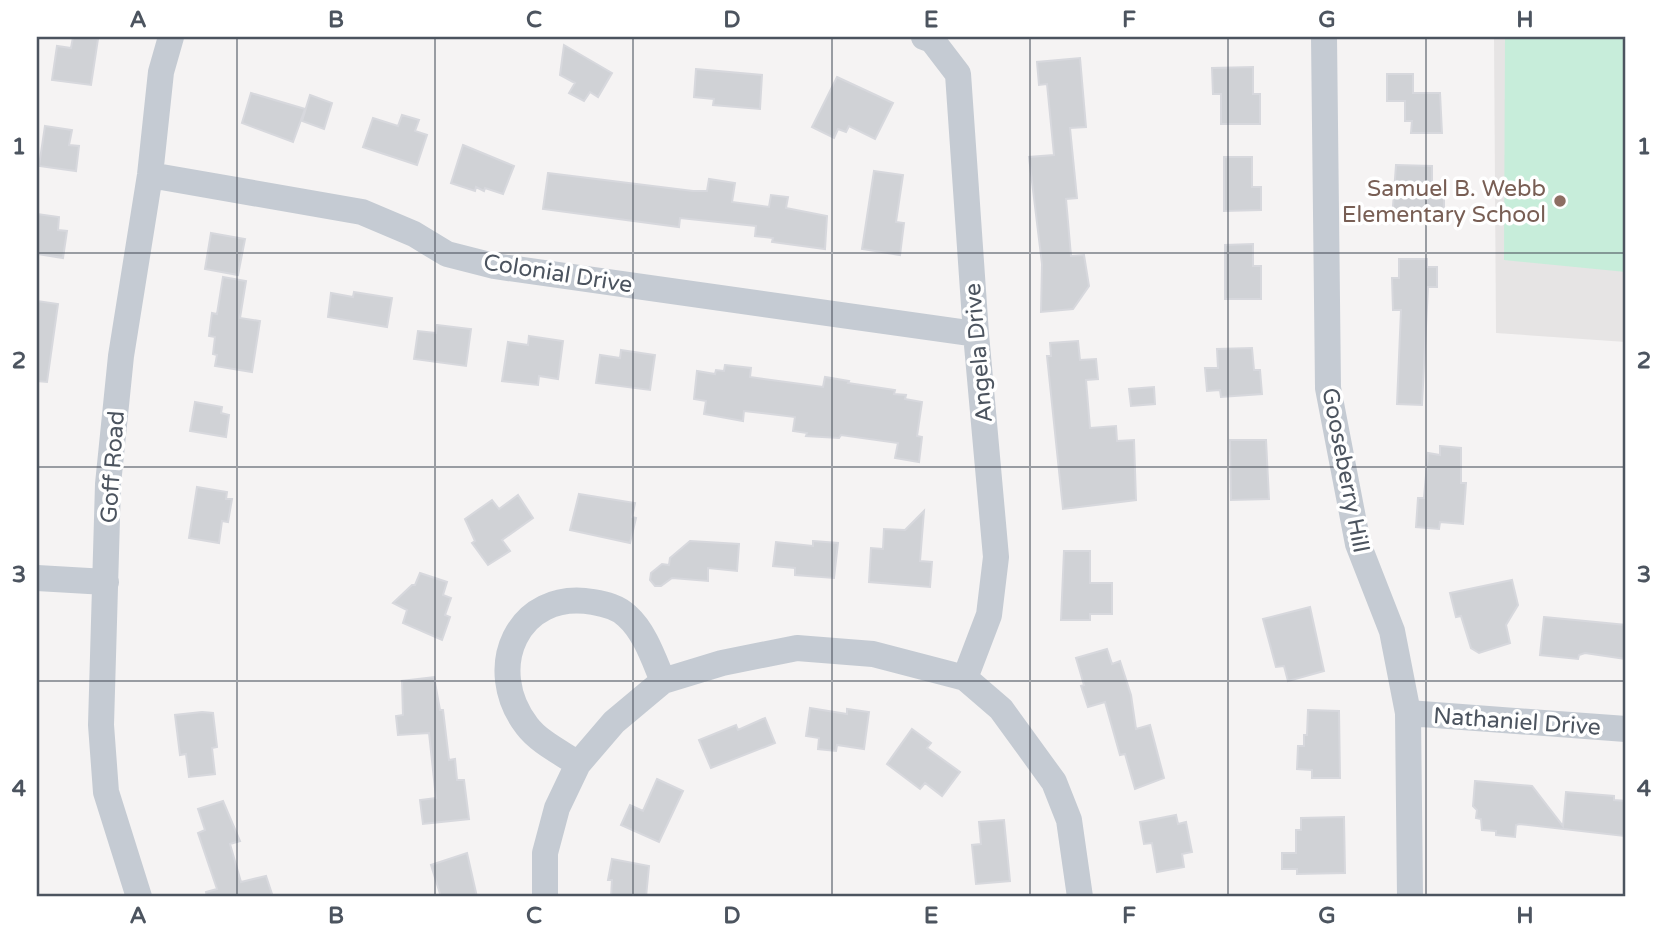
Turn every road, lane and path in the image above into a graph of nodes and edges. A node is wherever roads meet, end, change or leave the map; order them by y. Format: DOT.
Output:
graph roads {
  1 [pos="172,37"];
  2 [pos="924,37"];
  3 [pos="1324,37"];
  4 [pos="150,175"];
  5 [pos="976,334"];
  6 [pos="37,578"];
  7 [pos="106,582"];
  8 [pos="965,678"];
  9 [pos="663,681"];
  10 [pos="1408,713"];
  11 [pos="1626,729"];
  12 [pos="578,764"];
  13 [pos="139,897"];
  14 [pos="545,897"];
  15 [pos="1080,897"];
  16 [pos="1410,897"];
  1 -- 4 [label="street, Goff Road"];
  2 -- 5 [label="street, Angela Drive"];
  3 -- 10 [label="street, Gooseberry Hill"];
  4 -- 5 [label="street, Colonial Drive"];
  4 -- 7 [label="street, Goff Road"];
  5 -- 8 [label="street, Angela Drive"];
  6 -- 7 [label="street"];
  7 -- 13 [label="street, Goff Road"];
  8 -- 9 [label="street"];
  8 -- 15 [label="street"];
  9 -- 12 [label="street"];
  9 -- 12 [label="street"];
  10 -- 11 [label="street, Nathaniel Drive"];
  10 -- 16 [label="street, Gooseberry Hill"];
  12 -- 14 [label="street"];
}
